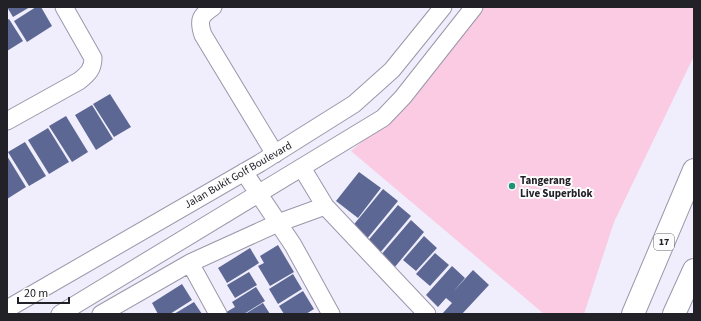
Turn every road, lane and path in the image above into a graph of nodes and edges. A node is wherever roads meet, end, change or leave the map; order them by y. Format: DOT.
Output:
graph roads {
  1 [pos="64,7"];
  2 [pos="213,7"];
  3 [pos="443,7"];
  4 [pos="474,7"];
  5 [pos="7,121"];
  6 [pos="275,154"];
  7 [pos="302,168"];
  8 [pos="694,170"];
  9 [pos="244,172"];
  10 [pos="259,194"];
  11 [pos="325,206"];
  12 [pos="278,223"];
  13 [pos="190,263"];
  14 [pos="694,270"];
  15 [pos="7,310"];
  16 [pos="60,314"];
  17 [pos="101,314"];
  18 [pos="218,314"];
  19 [pos="331,314"];
  20 [pos="427,314"];
  21 [pos="633,314"];
  22 [pos="674,314"];
  1 -- 5 [label="street"];
  2 -- 6 [label="street"];
  3 -- 6 [label="street, Jalan Bukit Golf Boulevard"];
  4 -- 7 [label="street"];
  6 -- 9 [label="street, Jalan Bukit Golf Boulevard"];
  7 -- 10 [label="street"];
  7 -- 11 [label="street"];
  8 -- 21 [label="highway, 17"];
  9 -- 10 [label="street"];
  9 -- 15 [label="street, Jalan Bukit Golf Boulevard"];
  10 -- 12 [label="street"];
  10 -- 16 [label="street"];
  11 -- 12 [label="street"];
  11 -- 20 [label="street"];
  12 -- 13 [label="street"];
  12 -- 19 [label="street"];
  13 -- 17 [label="street"];
  13 -- 18 [label="street"];
  14 -- 22 [label="highway"];
}
